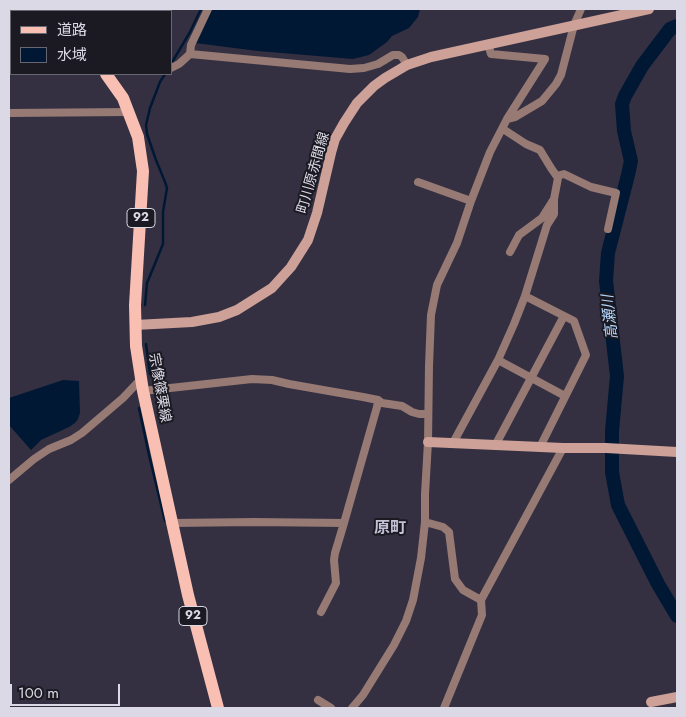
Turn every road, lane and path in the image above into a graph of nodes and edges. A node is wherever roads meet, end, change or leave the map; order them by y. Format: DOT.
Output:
graph roads {
  1 [pos="208,9"];
  2 [pos="581,9"];
  3 [pos="649,9"];
  4 [pos="574,25"];
  5 [pos="488,44"];
  6 [pos="190,54"];
  7 [pos="407,65"];
  8 [pos="172,68"];
  9 [pos="111,75"];
  10 [pos="129,112"];
  11 [pos="9,113"];
  12 [pos="507,120"];
  13 [pos="503,128"];
  14 [pos="557,176"];
  15 [pos="418,182"];
  16 [pos="554,199"];
  17 [pos="471,201"];
  18 [pos="608,230"];
  19 [pos="510,252"];
  20 [pos="525,296"];
  21 [pos="564,316"];
  22 [pos="135,325"];
  23 [pos="498,360"];
  24 [pos="532,378"];
  25 [pos="142,385"];
  26 [pos="565,396"];
  27 [pos="378,400"];
  28 [pos="428,414"];
  29 [pos="428,442"];
  30 [pos="453,443"];
  31 [pos="496,444"];
  32 [pos="540,447"];
  33 [pos="563,448"];
  34 [pos="677,452"];
  35 [pos="9,480"];
  36 [pos="425,522"];
  37 [pos="172,523"];
  38 [pos="344,524"];
  39 [pos="481,600"];
  40 [pos="321,612"];
  41 [pos="677,697"];
  42 [pos="318,700"];
  43 [pos="651,702"];
  44 [pos="218,708"];
  45 [pos="331,708"];
  46 [pos="352,708"];
  47 [pos="444,708"];
  1 -- 6 [label="street"];
  2 -- 4 [label="street"];
  3 -- 4 [label="main road, 町川原赤間線"];
  4 -- 5 [label="main road, 町川原赤間線"];
  4 -- 12 [label="street"];
  5 -- 7 [label="main road, 町川原赤間線"];
  5 -- 12 [label="street"];
  6 -- 7 [label="street"];
  6 -- 8 [label="street"];
  7 -- 22 [label="main road, 町川原赤間線"];
  9 -- 10 [label="main road, 宗像篠栗線 / 92"];
  10 -- 11 [label="street"];
  10 -- 22 [label="main road, 宗像篠栗線 / 92"];
  12 -- 13 [label="street"];
  13 -- 14 [label="street"];
  13 -- 17 [label="street"];
  14 -- 16 [label="street"];
  14 -- 18 [label="street"];
  15 -- 17 [label="street"];
  16 -- 19 [label="street"];
  16 -- 20 [label="street"];
  17 -- 28 [label="street"];
  20 -- 21 [label="street"];
  20 -- 23 [label="street"];
  21 -- 24 [label="street"];
  21 -- 26 [label="street"];
  22 -- 25 [label="main road, 宗像篠栗線 / 92"];
  23 -- 24 [label="street"];
  23 -- 30 [label="street"];
  24 -- 26 [label="street"];
  24 -- 31 [label="street"];
  25 -- 27 [label="street"];
  25 -- 35 [label="street"];
  25 -- 37 [label="main road, 宗像篠栗線 / 92"];
  26 -- 32 [label="street"];
  27 -- 28 [label="street"];
  27 -- 38 [label="street"];
  28 -- 29 [label="street"];
  29 -- 30 [label="main road"];
  29 -- 36 [label="street"];
  30 -- 31 [label="main road"];
  31 -- 32 [label="main road"];
  32 -- 33 [label="main road"];
  33 -- 34 [label="main road"];
  33 -- 39 [label="street"];
  36 -- 39 [label="street"];
  36 -- 46 [label="street"];
  37 -- 38 [label="street"];
  37 -- 44 [label="main road, 宗像篠栗線 / 92"];
  38 -- 40 [label="street"];
  39 -- 47 [label="street"];
  41 -- 43 [label="main road"];
  42 -- 45 [label="street"];
}
